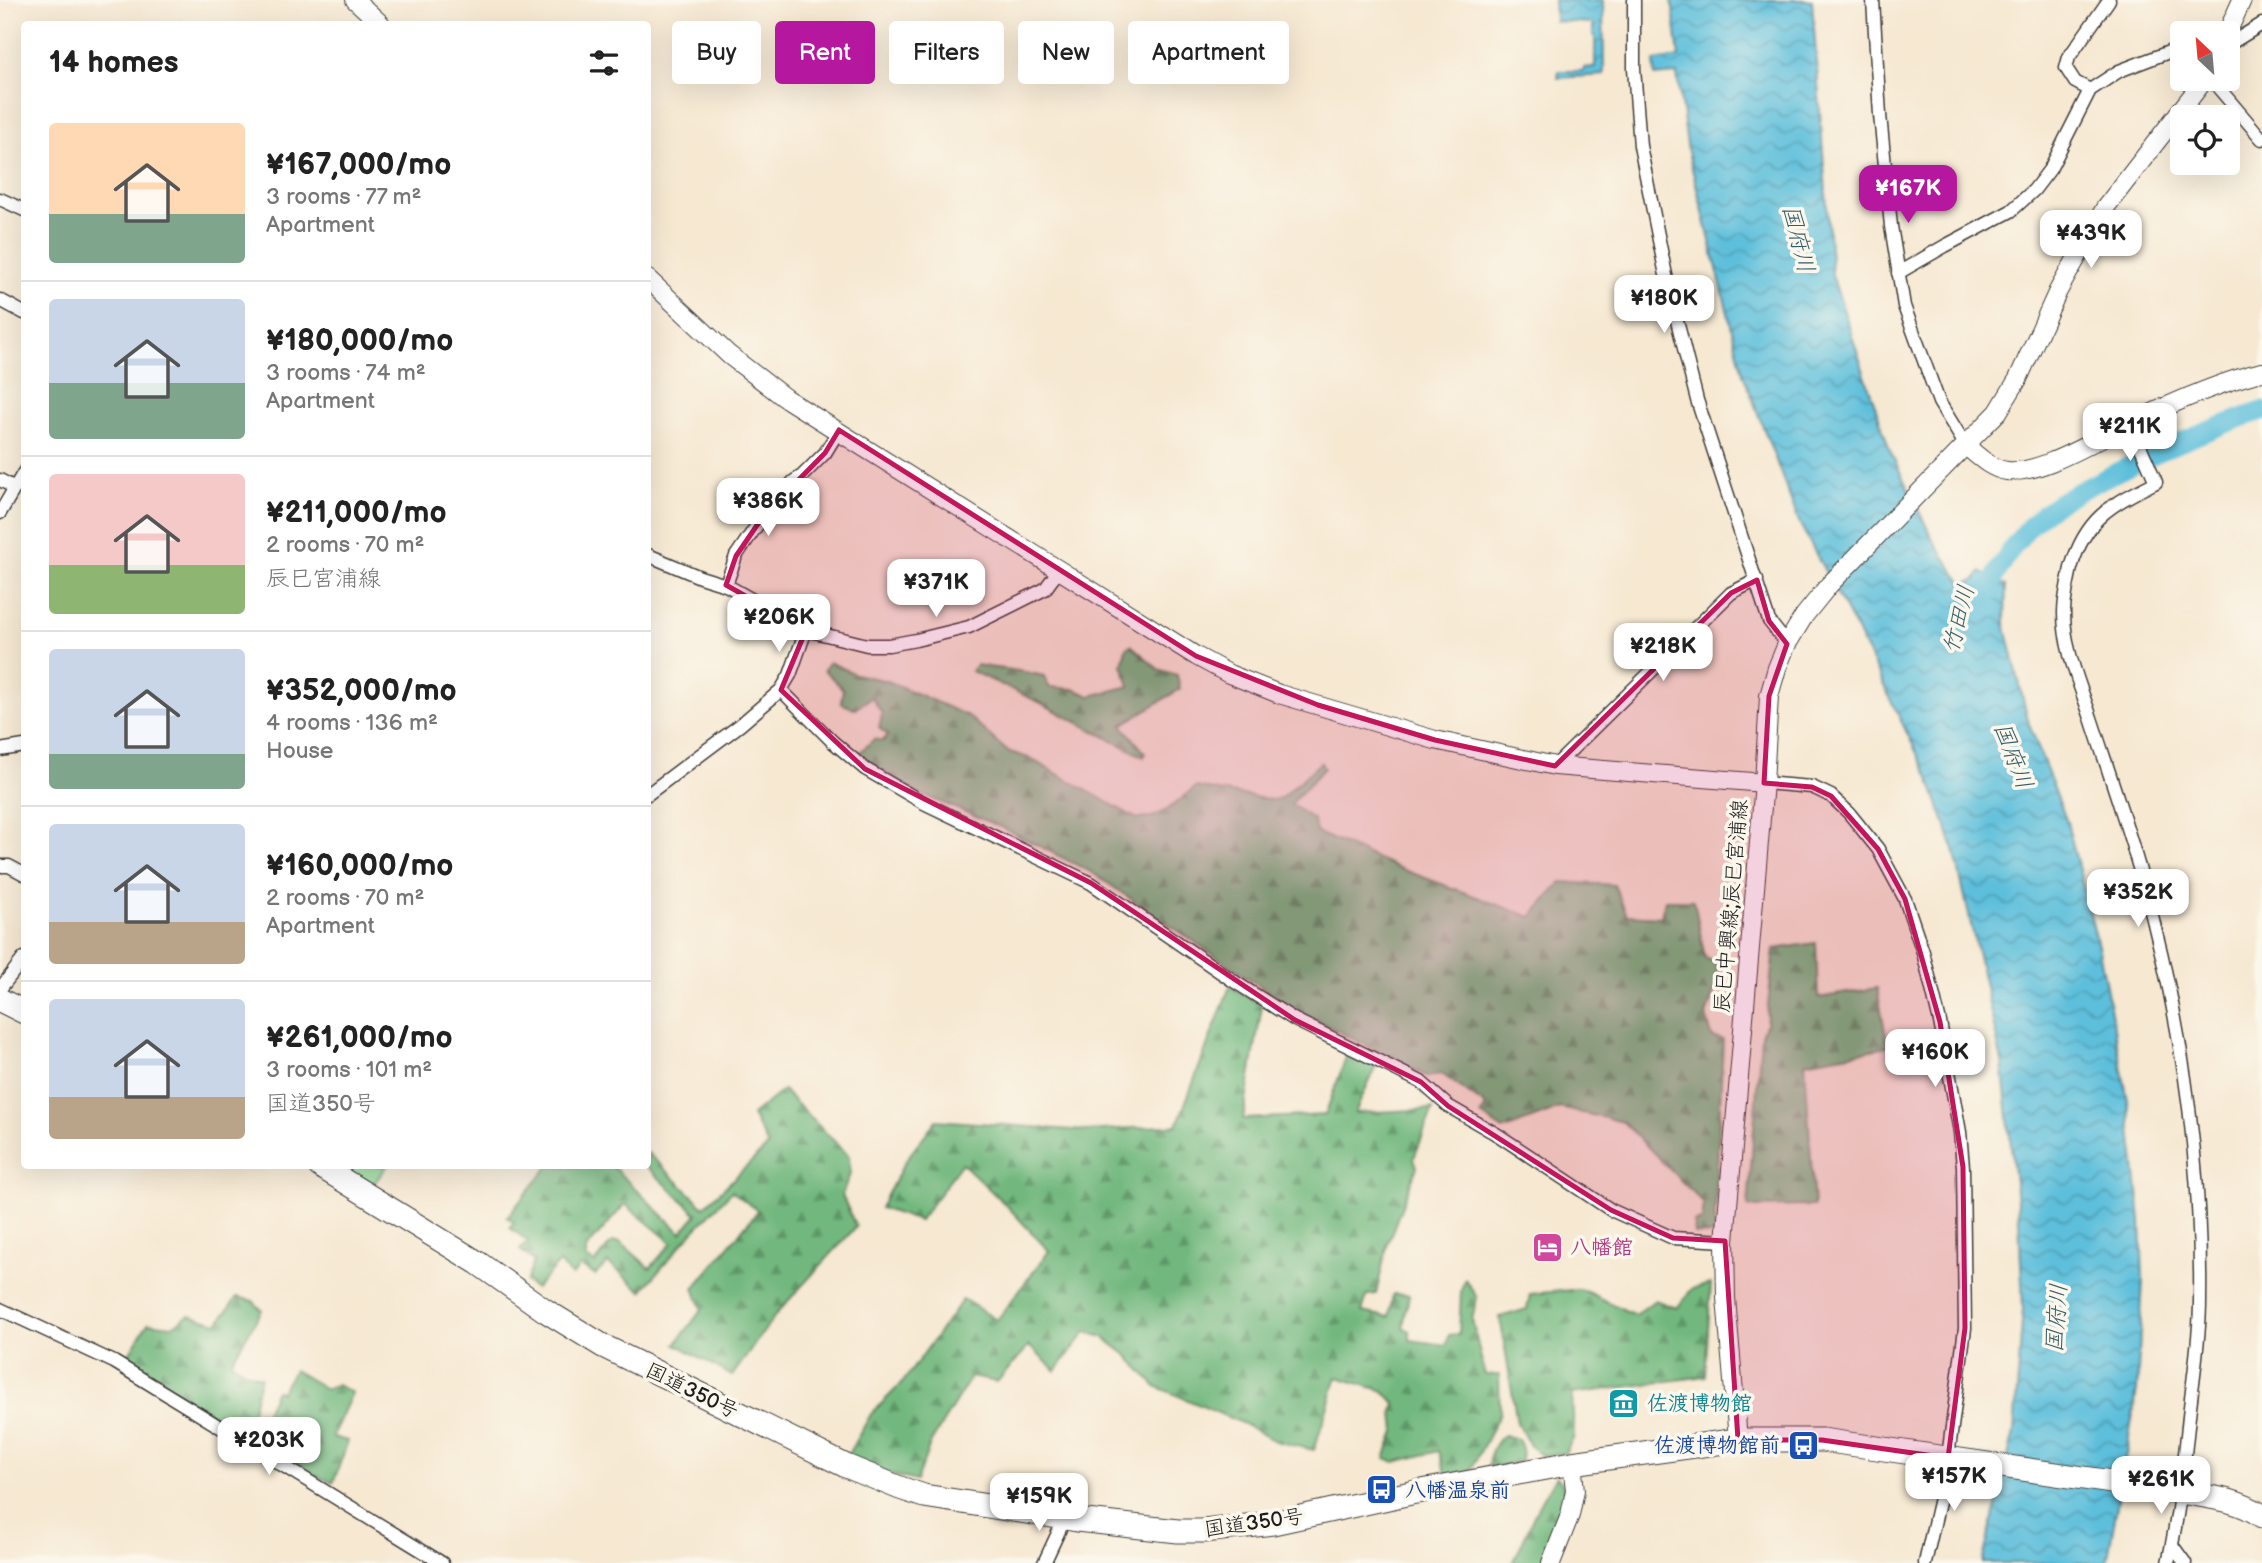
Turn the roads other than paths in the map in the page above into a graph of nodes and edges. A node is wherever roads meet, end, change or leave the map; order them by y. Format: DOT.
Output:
graph roads {
  1 [pos="355,0"];
  2 [pos="1634,0"];
  3 [pos="1873,0"];
  4 [pos="2109,0"];
  5 [pos="2242,0"];
  6 [pos="377,21"];
  7 [pos="2232,21"];
  8 [pos="2262,24"];
  9 [pos="2240,31"];
  10 [pos="2170,52"];
  11 [pos="2090,90"];
  12 [pos="2196,91"];
  13 [pos="2222,91"];
  14 [pos="2261,135"];
  15 [pos="0,199"];
  16 [pos="21,208"];
  17 [pos="1898,273"];
  18 [pos="651,282"];
  19 [pos="0,300"];
  20 [pos="21,311"];
  21 [pos="2262,372"];
  22 [pos="2132,428"];
  23 [pos="839,430"];
  24 [pos="1959,453"];
  25 [pos="21,477"];
  26 [pos="0,480"];
  27 [pos="15,488"];
  28 [pos="0,513"];
  29 [pos="651,556"];
  30 [pos="1059,570"];
  31 [pos="1757,580"];
  32 [pos="726,585"];
  33 [pos="806,630"];
  34 [pos="1790,639"];
  35 [pos="781,690"];
  36 [pos="21,746"];
  37 [pos="0,750"];
  38 [pos="1555,766"];
  39 [pos="1764,783"];
  40 [pos="651,791"];
  41 [pos="0,866"];
  42 [pos="21,872"];
  43 [pos="21,962"];
  44 [pos="0,989"];
  45 [pos="0,1000"];
  46 [pos="21,1010"];
  47 [pos="325,1169"];
  48 [pos="1725,1241"];
  49 [pos="0,1309"];
  50 [pos="1738,1440"];
  51 [pos="1952,1458"];
  52 [pos="1572,1463"];
  53 [pos="2178,1492"];
  54 [pos="2262,1516"];
  55 [pos="1065,1518"];
  56 [pos="2172,1545"];
  57 [pos="442,1563"];
  58 [pos="1044,1563"];
  59 [pos="1551,1563"];
  60 [pos="1924,1563"];
  61 [pos="2168,1563"];
  62 [pos="2185,1563"];
  1 -- 6 [label="main road"];
  2 -- 31 [label="street"];
  3 -- 17 [label="street"];
  4 -- 11 [label="street"];
  5 -- 7 [label="main road"];
  8 -- 9 [label="street"];
  10 -- 11 [label="street"];
  11 -- 17 [label="street"];
  12 -- 24 [label="main road, 辰巳中興線;辰巳宮浦線"];
  13 -- 14 [label="street"];
  15 -- 16 [label="street"];
  17 -- 24 [label="street"];
  18 -- 23 [label="main road"];
  19 -- 20 [label="street"];
  21 -- 22 [label="main road"];
  22 -- 24 [label="main road"];
  22 -- 53 [label="street"];
  23 -- 30 [label="main road"];
  23 -- 32 [label="street"];
  24 -- 34 [label="main road, 辰巳中興線;辰巳宮浦線"];
  25 -- 27 [label="street"];
  26 -- 27 [label="street"];
  27 -- 28 [label="street"];
  29 -- 32 [label="street"];
  30 -- 33 [label="street"];
  30 -- 38 [label="main road"];
  31 -- 34 [label="street"];
  31 -- 38 [label="street"];
  32 -- 33 [label="street"];
  33 -- 35 [label="street"];
  34 -- 39 [label="main road, 辰巳中興線;辰巳宮浦線"];
  35 -- 40 [label="street"];
  35 -- 48 [label="street"];
  36 -- 37 [label="street"];
  38 -- 39 [label="main road"];
  39 -- 48 [label="main road, 辰巳中興線;辰巳宮浦線"];
  39 -- 51 [label="street"];
  41 -- 42 [label="street"];
  43 -- 44 [label="street"];
  45 -- 46 [label="highway"];
  47 -- 55 [label="highway, 国道350号"];
  48 -- 50 [label="main road, 辰巳中興線;辰巳宮浦線"];
  49 -- 57 [label="street"];
  50 -- 51 [label="highway, 国道350号"];
  50 -- 52 [label="highway, 国道350号"];
  51 -- 53 [label="highway, 国道350号"];
  51 -- 60 [label="street"];
  52 -- 55 [label="highway, 国道350号"];
  52 -- 59 [label="main road"];
  53 -- 54 [label="highway, 国道350号"];
  53 -- 56 [label="street"];
  55 -- 58 [label="street"];
  56 -- 61 [label="street"];
  56 -- 62 [label="street"];
}
